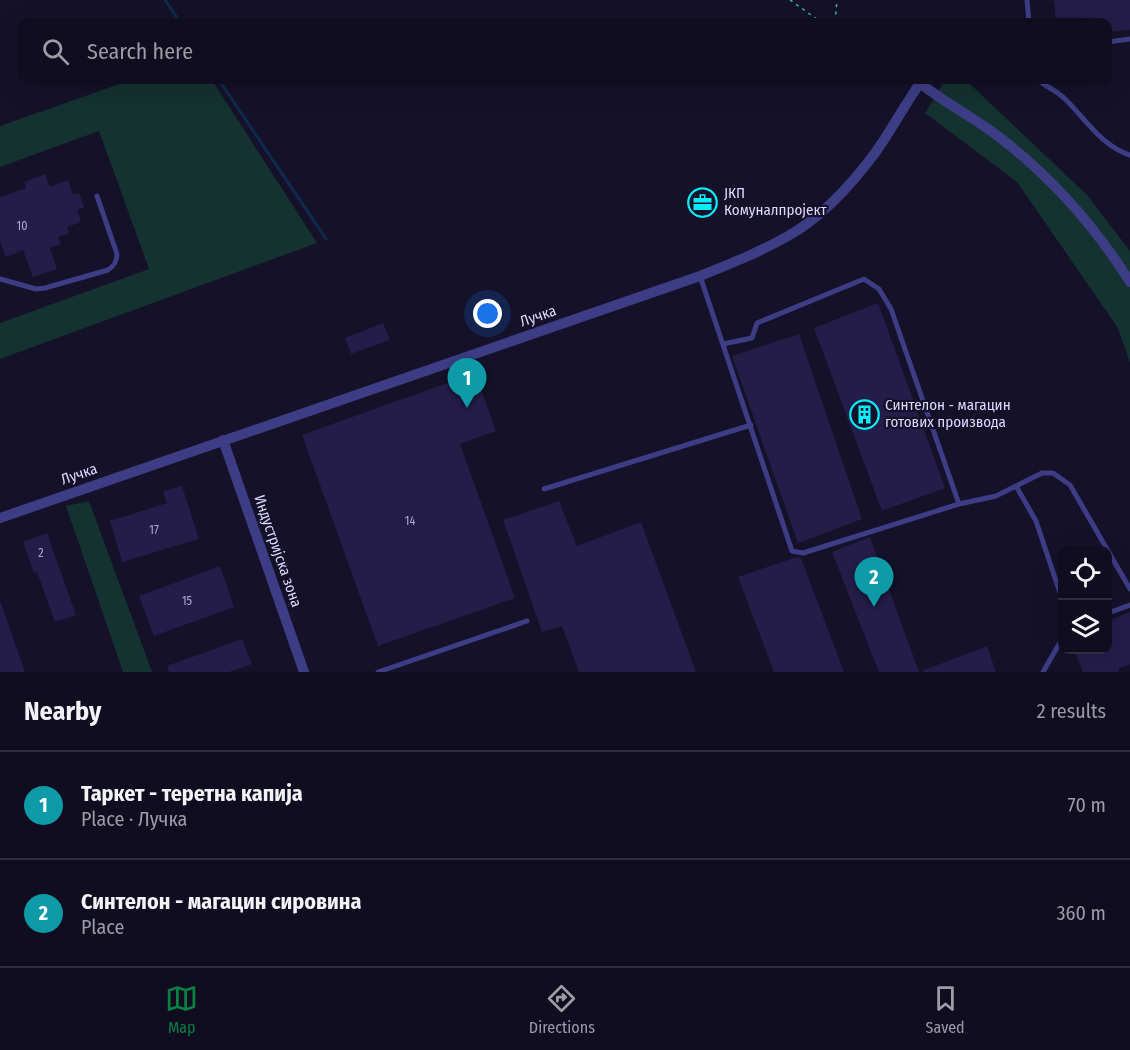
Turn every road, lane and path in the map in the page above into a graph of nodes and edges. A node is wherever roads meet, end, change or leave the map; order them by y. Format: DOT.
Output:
graph roads {
  1 [pos="790,0"];
  2 [pos="837,0"];
  3 [pos="1027,0"];
  4 [pos="815,18"];
  5 [pos="835,18"];
  6 [pos="1029,18"];
  7 [pos="1130,39"];
  8 [pos="1112,41"];
  9 [pos="919,84"];
  10 [pos="921,84"];
  11 [pos="1043,84"];
  12 [pos="1130,155"];
  13 [pos="97,196"];
  14 [pos="700,276"];
  15 [pos="0,279"];
  16 [pos="1130,282"];
  17 [pos="723,344"];
  18 [pos="751,425"];
  19 [pos="223,440"];
  20 [pos="1016,486"];
  21 [pos="544,489"];
  22 [pos="959,504"];
  23 [pos="0,518"];
  24 [pos="1058,582"];
  25 [pos="1130,589"];
  26 [pos="1130,605"];
  27 [pos="1112,611"];
  28 [pos="527,621"];
  29 [pos="1058,646"];
  30 [pos="304,672"];
  31 [pos="378,672"];
  32 [pos="1043,672"];
  1 -- 4 [label="path"];
  2 -- 5 [label="path"];
  3 -- 6 [label="lane"];
  7 -- 8 [label="lane"];
  9 -- 14 [label="street, Лучка"];
  10 -- 16 [label="street, Лучка"];
  11 -- 12 [label="lane"];
  13 -- 15 [label="lane"];
  14 -- 17 [label="lane"];
  14 -- 19 [label="street, Лучка"];
  17 -- 18 [label="lane"];
  17 -- 22 [label="lane"];
  18 -- 21 [label="lane"];
  18 -- 22 [label="lane"];
  19 -- 23 [label="street, Лучка"];
  19 -- 30 [label="street, Индустријска зона"];
  20 -- 22 [label="lane"];
  20 -- 24 [label="lane"];
  20 -- 25 [label="lane"];
  26 -- 27 [label="lane"];
  28 -- 31 [label="lane"];
  29 -- 32 [label="lane"];
}
